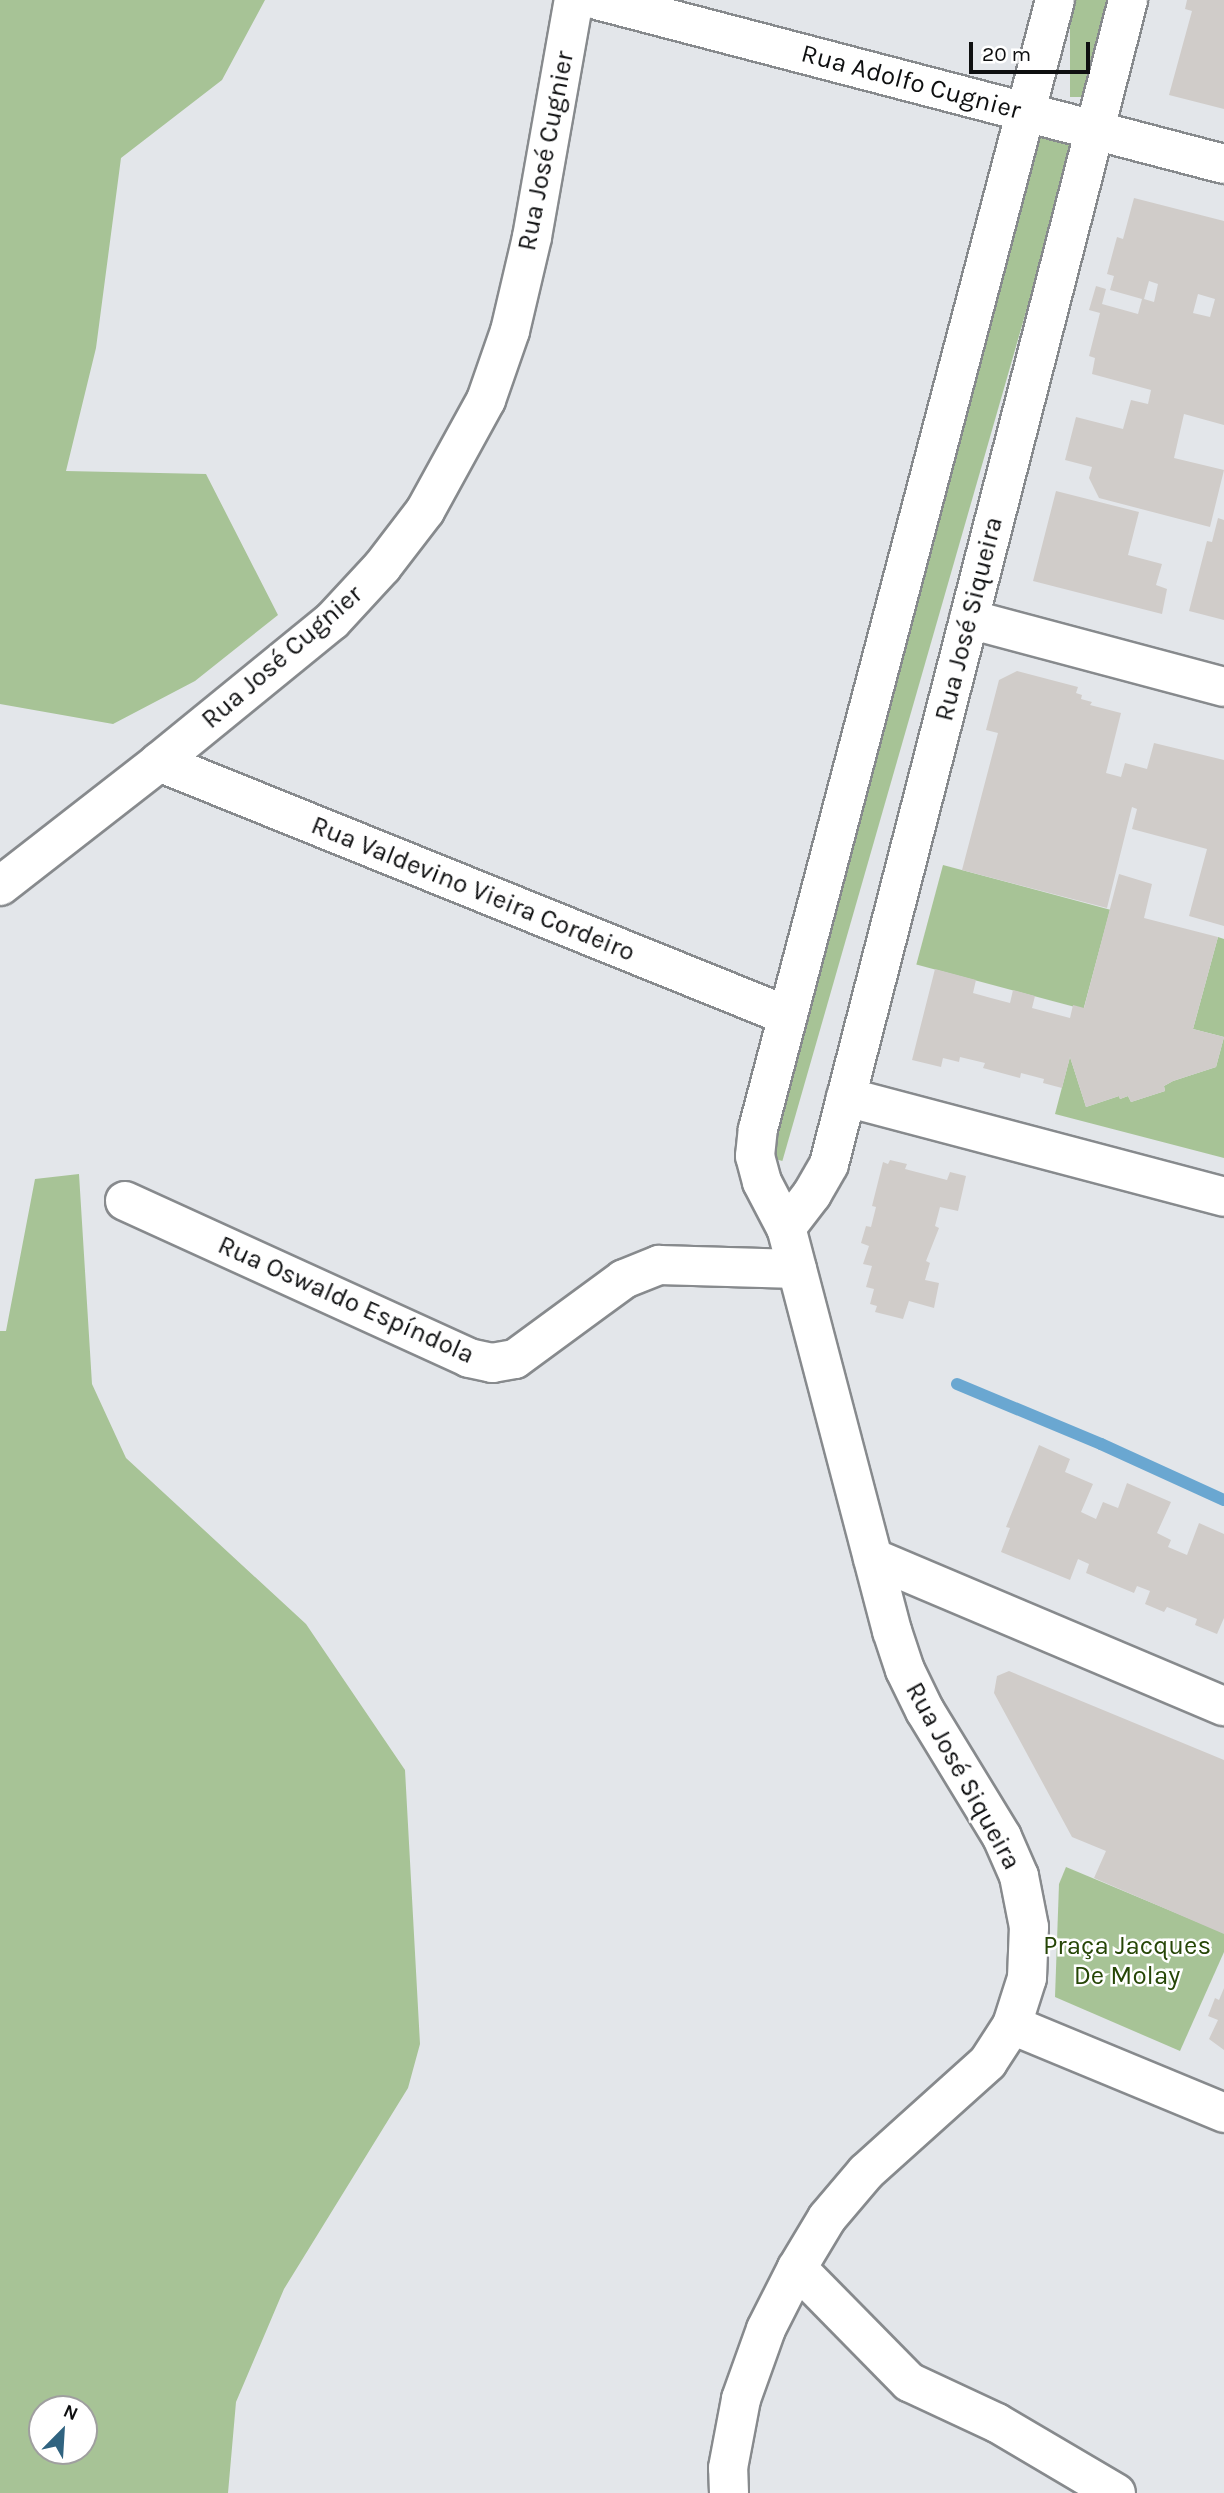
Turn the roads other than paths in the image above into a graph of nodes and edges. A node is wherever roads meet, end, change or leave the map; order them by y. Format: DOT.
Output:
graph roads {
  1 [pos="575,0"];
  2 [pos="597,0"];
  3 [pos="1055,0"];
  4 [pos="1128,0"];
  5 [pos="1026,112"];
  6 [pos="1095,130"];
  7 [pos="1224,164"];
  8 [pos="969,619"];
  9 [pos="1224,687"];
  10 [pos="159,762"];
  11 [pos="0,886"];
  12 [pos="788,1016"];
  13 [pos="846,1097"];
  14 [pos="1224,1197"];
  15 [pos="125,1201"];
  16 [pos="786,1227"];
  17 [pos="797,1269"];
  18 [pos="873,1558"];
  19 [pos="1224,1706"];
  20 [pos="1012,2025"];
  21 [pos="1224,2113"];
  22 [pos="797,2268"];
  23 [pos="729,2493"];
  24 [pos="1116,2493"];
  1 -- 10 [label="street, Rua José Cugnier"];
  2 -- 5 [label="street, Rua Adolfo Cugnier"];
  3 -- 5 [label="street, Rua José Siqueira"];
  4 -- 6 [label="street, Rua José Siqueira"];
  5 -- 6 [label="street, Rua Adolfo Cugnier"];
  5 -- 12 [label="street, Rua José Siqueira"];
  6 -- 7 [label="street, Rua Adolfo Cugnier"];
  6 -- 8 [label="street, Rua José Siqueira"];
  8 -- 9 [label="street"];
  8 -- 13 [label="street, Rua José Siqueira"];
  10 -- 11 [label="street, Rua José Cugnier"];
  10 -- 12 [label="street, Rua Valdevino Vieira Cordeiro"];
  12 -- 16 [label="street, Rua José Siqueira"];
  13 -- 14 [label="street"];
  13 -- 16 [label="street, Rua José Siqueira"];
  15 -- 17 [label="street, Rua Oswaldo Espíndola"];
  16 -- 17 [label="street, Rua José Siqueira"];
  17 -- 18 [label="street, Rua José Siqueira"];
  18 -- 19 [label="street"];
  18 -- 20 [label="street, Rua José Siqueira"];
  20 -- 21 [label="street"];
  20 -- 22 [label="street, Rua José Siqueira"];
  22 -- 23 [label="street, Rua José Siqueira"];
  22 -- 24 [label="street"];
}
